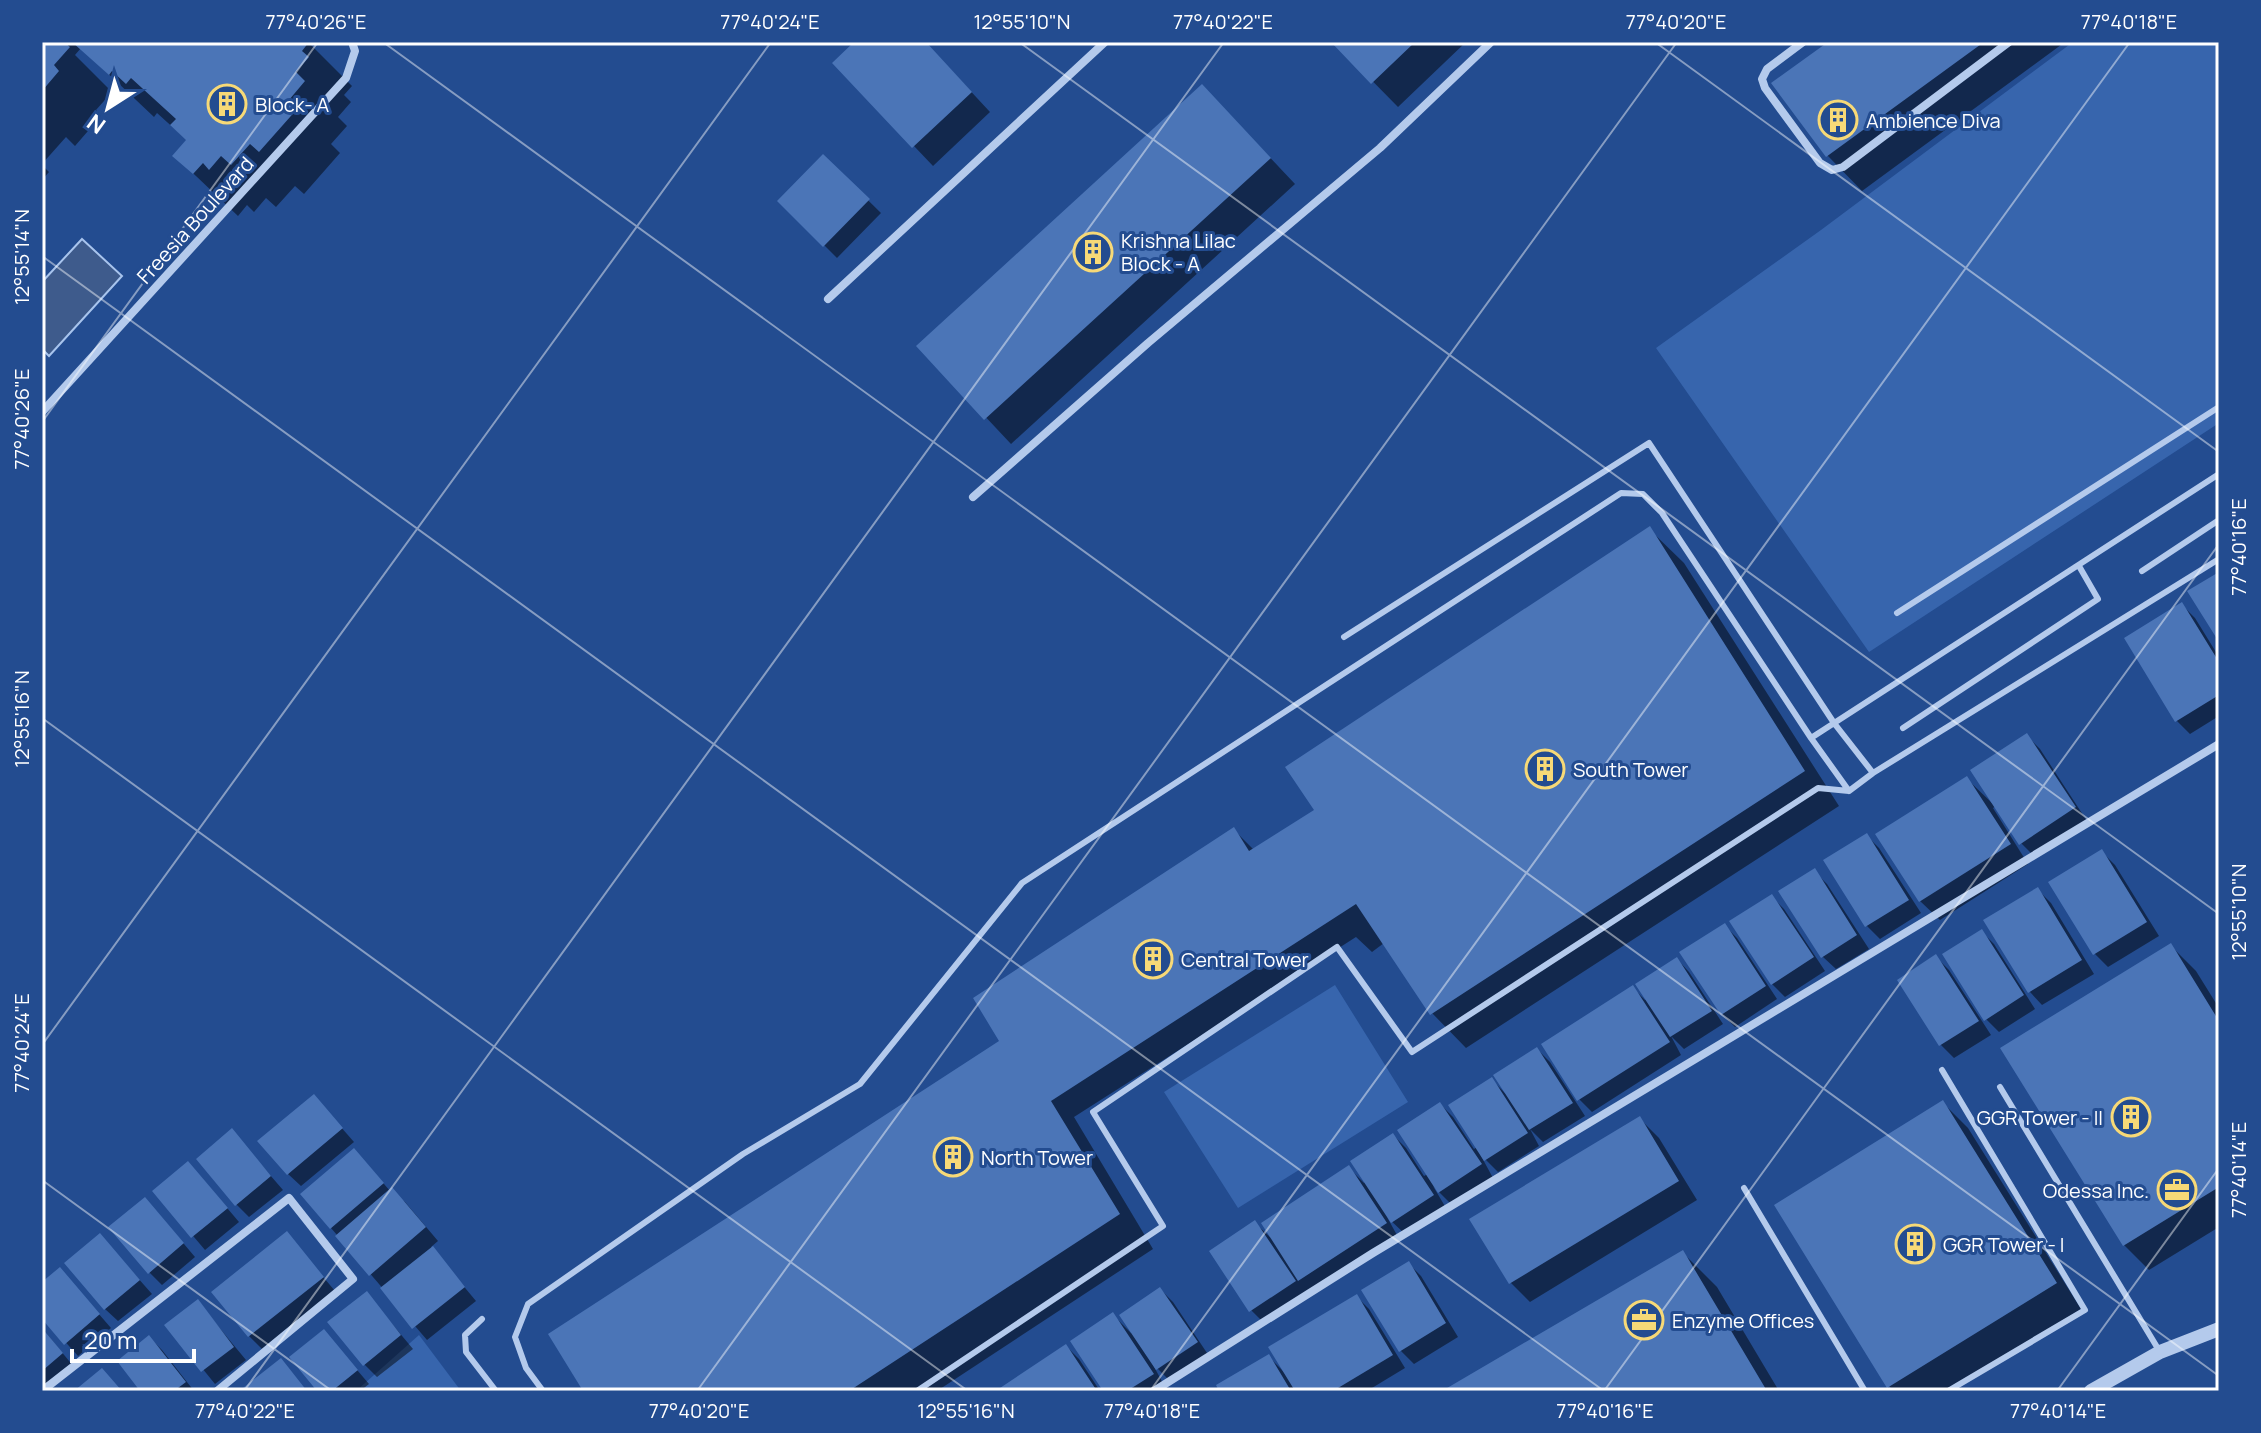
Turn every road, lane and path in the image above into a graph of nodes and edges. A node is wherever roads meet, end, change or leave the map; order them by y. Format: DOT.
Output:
graph roads {
  1 [pos="352,42"];
  2 [pos="1105,42"];
  3 [pos="1491,42"];
  4 [pos="1803,42"];
  5 [pos="2009,42"];
  6 [pos="828,299"];
  7 [pos="2219,407"];
  8 [pos="42,412"];
  9 [pos="2219,474"];
  10 [pos="973,497"];
  11 [pos="2219,520"];
  12 [pos="2219,559"];
  13 [pos="2079,566"];
  14 [pos="2142,571"];
  15 [pos="1897,613"];
  16 [pos="1344,637"];
  17 [pos="1834,723"];
  18 [pos="1903,728"];
  19 [pos="1811,738"];
  20 [pos="2219,744"];
  21 [pos="1873,773"];
  22 [pos="1849,791"];
  23 [pos="1942,1070"];
  24 [pos="2000,1087"];
  25 [pos="1744,1188"];
  26 [pos="482,1319"];
  27 [pos="2219,1329"];
  28 [pos="2160,1352"];
  29 [pos="42,1391"];
  30 [pos="217,1391"];
  31 [pos="496,1391"];
  32 [pos="543,1391"];
  33 [pos="917,1391"];
  34 [pos="1154,1391"];
  35 [pos="1865,1391"];
  36 [pos="1948,1391"];
  37 [pos="2091,1391"];
  1 -- 8 [label="street, Freesia Boulevard"];
  2 -- 6 [label="street"];
  3 -- 10 [label="street"];
  4 -- 5 [label="street"];
  7 -- 15 [label="lane"];
  9 -- 13 [label="lane"];
  11 -- 14 [label="lane"];
  12 -- 21 [label="lane"];
  13 -- 17 [label="lane"];
  13 -- 18 [label="lane"];
  16 -- 17 [label="lane"];
  17 -- 19 [label="lane"];
  17 -- 21 [label="lane"];
  19 -- 22 [label="lane"];
  19 -- 32 [label="lane"];
  20 -- 34 [label="street"];
  21 -- 22 [label="lane"];
  22 -- 33 [label="lane"];
  23 -- 36 [label="lane"];
  24 -- 28 [label="lane"];
  25 -- 35 [label="lane"];
  26 -- 31 [label="lane"];
  27 -- 28 [label="street"];
  28 -- 37 [label="street"];
  29 -- 30 [label="street"];
}
